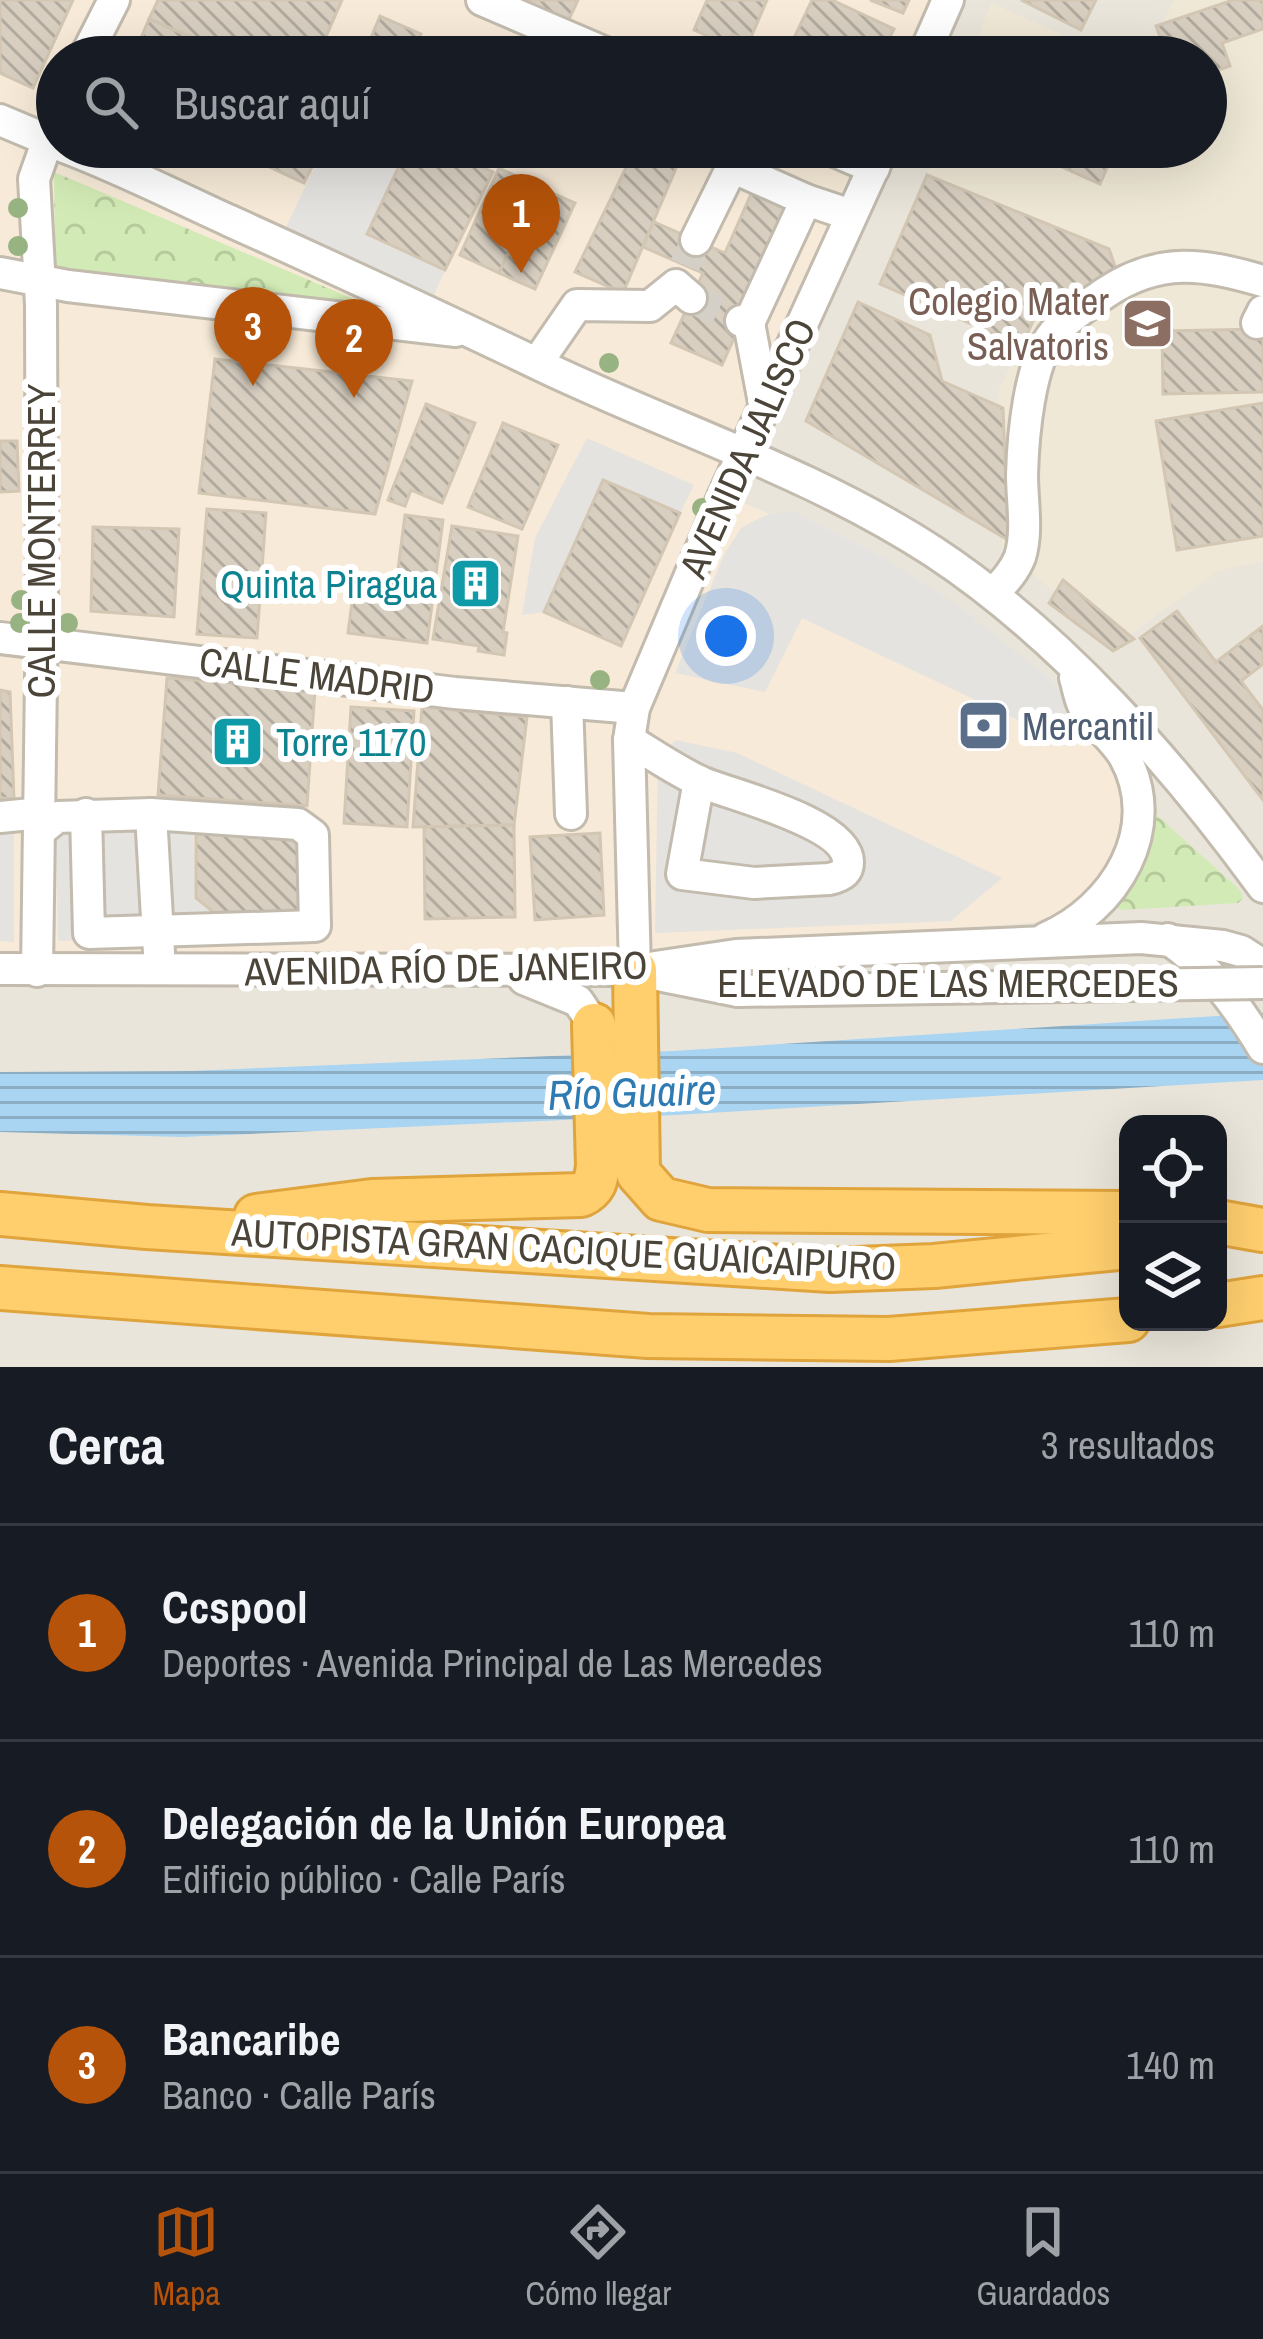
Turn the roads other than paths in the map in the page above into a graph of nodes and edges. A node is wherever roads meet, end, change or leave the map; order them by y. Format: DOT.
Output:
graph roads {
  1 [pos="114,0"];
  2 [pos="482,0"];
  3 [pos="949,0"];
  4 [pos="96,36"];
  5 [pos="566,36"];
  6 [pos="933,36"];
  7 [pos="0,120"];
  8 [pos="36,130"];
  9 [pos="40,168"];
  10 [pos="124,168"];
  11 [pos="732,168"];
  12 [pos="734,168"];
  13 [pos="874,168"];
  14 [pos="806,200"];
  15 [pos="851,215"];
  16 [pos="0,273"];
  17 [pos="39,280"];
  18 [pos="1263,281"];
  19 [pos="474,332"];
  20 [pos="537,363"];
  21 [pos="765,408"];
  22 [pos="746,453"];
  23 [pos="993,594"];
  24 [pos="0,638"];
  25 [pos="42,641"];
  26 [pos="1070,664"];
  27 [pos="567,702"];
  28 [pos="634,708"];
  29 [pos="629,740"];
  30 [pos="699,781"];
  31 [pos="86,814"];
  32 [pos="152,814"];
  33 [pos="572,814"];
  34 [pos="0,817"];
  35 [pos="41,821"];
  36 [pos="1220,828"];
  37 [pos="1263,867"];
  38 [pos="1263,887"];
  39 [pos="157,932"];
  40 [pos="1168,939"];
  41 [pos="1035,943"];
  42 [pos="1263,965"];
  43 [pos="0,969"];
  44 [pos="160,970"];
  45 [pos="495,970"];
  46 [pos="635,970"];
  47 [pos="37,971"];
  48 [pos="1263,983"];
  49 [pos="614,1021"];
  50 [pos="1263,1048"];
  51 [pos="618,1169"];
  52 [pos="0,1214"];
  53 [pos="1119,1214"];
  54 [pos="1222,1223"];
  55 [pos="147,1227"];
  56 [pos="1263,1232"];
  57 [pos="1227,1237"];
  58 [pos="1119,1248"];
  59 [pos="0,1288"];
  60 [pos="1263,1298"];
  61 [pos="1227,1304"];
  62 [pos="1119,1321"];
  1 -- 4 [label="street"];
  2 -- 5 [label="street"];
  3 -- 6 [label="street"];
  7 -- 8 [label="street"];
  9 -- 17 [label="street, CALLE MONTERREY"];
  10 -- 19 [label="street"];
  11 -- 20 [label="street"];
  12 -- 14 [label="street"];
  13 -- 15 [label="street, AVENIDA JALISCO"];
  14 -- 15 [label="street"];
  14 -- 21 [label="street"];
  15 -- 21 [label="street, AVENIDA JALISCO"];
  16 -- 17 [label="street"];
  17 -- 19 [label="street"];
  17 -- 25 [label="street, CALLE MONTERREY"];
  18 -- 23 [label="street"];
  19 -- 20 [label="street"];
  20 -- 22 [label="street"];
  21 -- 22 [label="street, AVENIDA JALISCO"];
  22 -- 23 [label="street"];
  22 -- 28 [label="street, AVENIDA JALISCO"];
  23 -- 26 [label="street"];
  24 -- 25 [label="street, CALLE MADRID"];
  25 -- 27 [label="street, CALLE MADRID"];
  25 -- 35 [label="street, CALLE MONTERREY"];
  26 -- 36 [label="street"];
  26 -- 41 [label="street"];
  27 -- 28 [label="street, CALLE MADRID"];
  27 -- 33 [label="street"];
  28 -- 29 [label="street, AVENIDA JALISCO"];
  29 -- 30 [label="street"];
  29 -- 46 [label="street, AVENIDA JALISCO"];
  30 -- 30 [label="street"];
  31 -- 32 [label="street"];
  31 -- 35 [label="street"];
  31 -- 39 [label="street"];
  32 -- 39 [label="street"];
  32 -- 39 [label="street"];
  34 -- 35 [label="street"];
  35 -- 47 [label="street, CALLE MONTERREY"];
  36 -- 37 [label="street"];
  36 -- 38 [label="street"];
  39 -- 44 [label="street"];
  40 -- 41 [label="street, AVENIDA RÍO DE JANEIRO"];
  40 -- 42 [label="street, AVENIDA RÍO DE JANEIRO"];
  40 -- 50 [label="street"];
  41 -- 46 [label="street, AVENIDA RÍO DE JANEIRO"];
  43 -- 47 [label="street, AVENIDA RÍO DE JANEIRO"];
  44 -- 45 [label="street, AVENIDA RÍO DE JANEIRO"];
  44 -- 47 [label="street, AVENIDA RÍO DE JANEIRO"];
  45 -- 46 [label="street, AVENIDA RÍO DE JANEIRO"];
  45 -- 49 [label="street"];
  46 -- 48 [label="street, ELEVADO DE LAS MERCEDES, bridge"];
  46 -- 49 [label="highway"];
  49 -- 51 [label="highway"];
  51 -- 53 [label="highway"];
  51 -- 55 [label="highway"];
  52 -- 55 [label="highway, AUTOPISTA GRAN CACIQUE GUAICAIPURO"];
  54 -- 56 [label="highway"];
  55 -- 58 [label="highway, AUTOPISTA GRAN CACIQUE GUAICAIPURO"];
  56 -- 57 [label="highway"];
  59 -- 62 [label="highway, AUTOPISTA GRAN CACIQUE GUAICAIPURO"];
  60 -- 61 [label="highway"];
}
